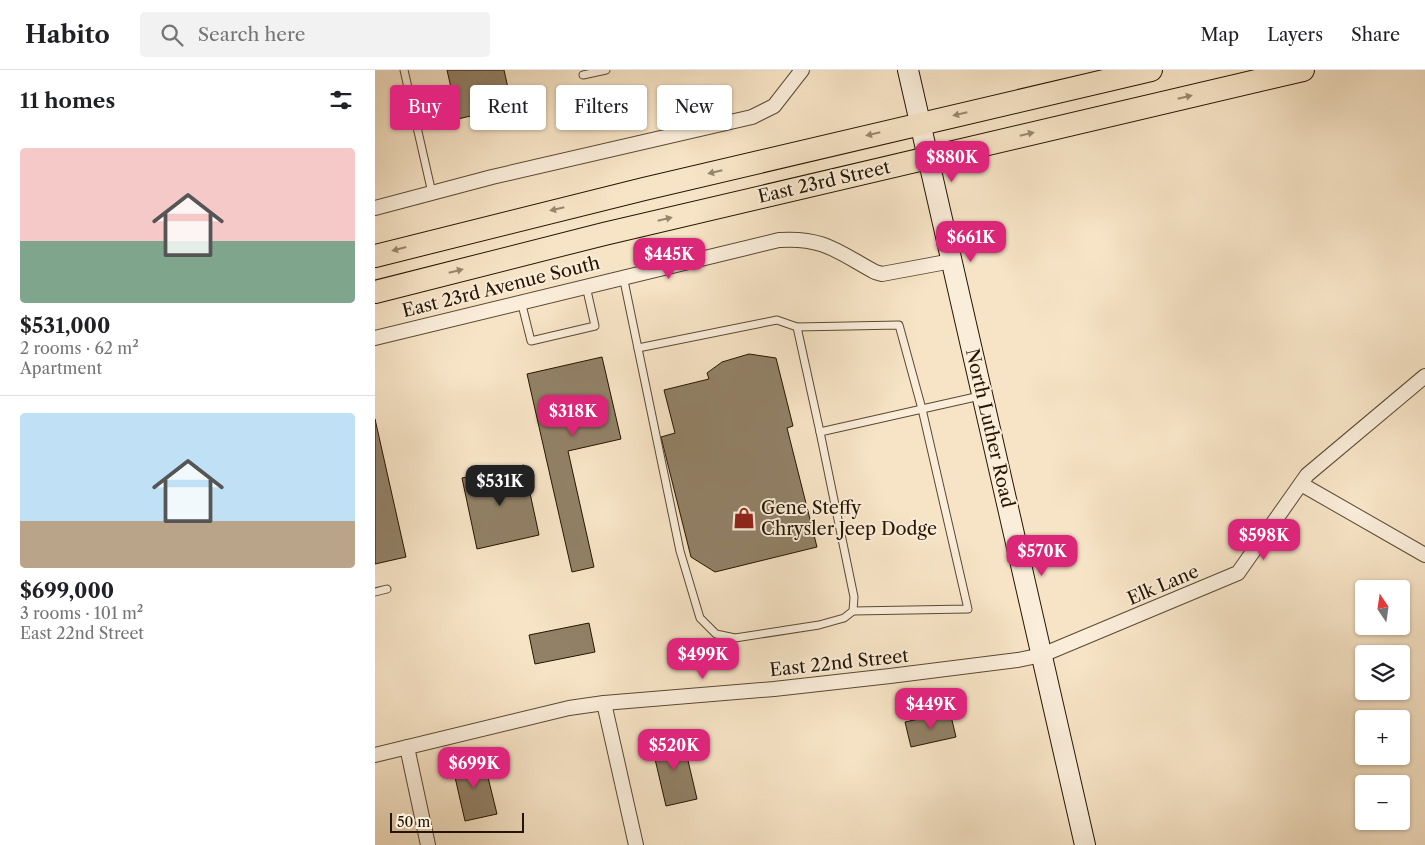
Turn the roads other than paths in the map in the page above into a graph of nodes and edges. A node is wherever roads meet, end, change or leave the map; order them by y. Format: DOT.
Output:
graph roads {
  1 [pos="405,70"];
  2 [pos="606,70"];
  3 [pos="802,70"];
  4 [pos="908,70"];
  5 [pos="1151,70"];
  6 [pos="1303,70"];
  7 [pos="583,75"];
  8 [pos="921,123"];
  9 [pos="929,157"];
  10 [pos="432,193"];
  11 [pos="375,208"];
  12 [pos="375,256"];
  13 [pos="953,261"];
  14 [pos="623,276"];
  15 [pos="586,285"];
  16 [pos="375,292"];
  17 [pos="521,301"];
  18 [pos="797,327"];
  19 [pos="375,338"];
  20 [pos="638,348"];
  21 [pos="1425,376"];
  22 [pos="983,396"];
  23 [pos="922,409"];
  24 [pos="820,432"];
  25 [pos="1301,484"];
  26 [pos="1425,555"];
  27 [pos="387,590"];
  28 [pos="375,592"];
  29 [pos="853,611"];
  30 [pos="1042,655"];
  31 [pos="605,702"];
  32 [pos="407,747"];
  33 [pos="375,755"];
  34 [pos="429,845"];
  35 [pos="636,845"];
  36 [pos="1085,845"];
  1 -- 10 [label="lane"];
  2 -- 7 [label="lane"];
  3 -- 10 [label="street"];
  4 -- 8 [label="street, North Luther Road"];
  5 -- 8 [label="main road, East 23rd Street, one-way"];
  9 -- 6 [label="main road, East 23rd Street, one-way"];
  8 -- 9 [label="street, North Luther Road"];
  8 -- 12 [label="main road, East 23rd Street, one-way"];
  9 -- 13 [label="street, North Luther Road"];
  16 -- 9 [label="main road, East 23rd Street, one-way"];
  10 -- 11 [label="street"];
  13 -- 14 [label="street, East 23rd Avenue South"];
  13 -- 22 [label="street, North Luther Road"];
  14 -- 15 [label="street, East 23rd Avenue South"];
  14 -- 20 [label="lane"];
  15 -- 17 [label="street, East 23rd Avenue South"];
  15 -- 17 [label="lane"];
  17 -- 19 [label="street, East 23rd Avenue South"];
  18 -- 20 [label="lane"];
  18 -- 23 [label="lane"];
  18 -- 24 [label="lane"];
  20 -- 29 [label="lane"];
  21 -- 25 [label="street, Elk Lane"];
  22 -- 23 [label="lane"];
  22 -- 30 [label="street, North Luther Road"];
  23 -- 24 [label="lane"];
  23 -- 29 [label="lane"];
  24 -- 29 [label="lane"];
  25 -- 26 [label="street"];
  25 -- 30 [label="street, Elk Lane"];
  27 -- 28 [label="lane"];
  30 -- 31 [label="street, East 22nd Street"];
  30 -- 36 [label="street, North Luther Road"];
  31 -- 32 [label="street, East 22nd Street"];
  31 -- 35 [label="street"];
  32 -- 33 [label="street, East 22nd Street"];
  32 -- 34 [label="street"];
}
